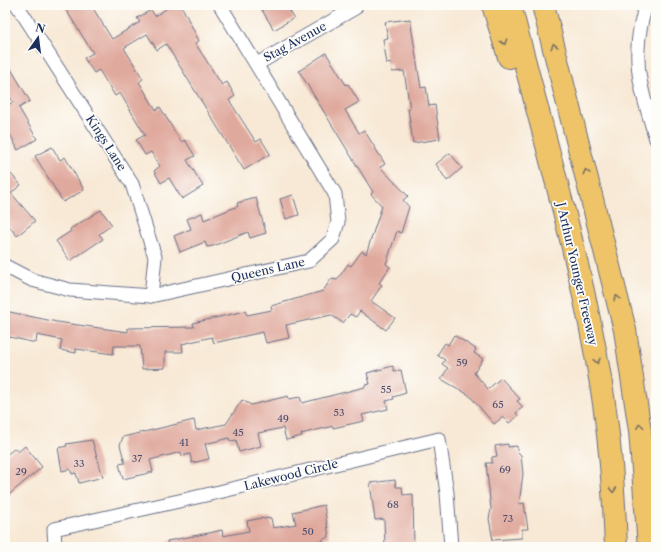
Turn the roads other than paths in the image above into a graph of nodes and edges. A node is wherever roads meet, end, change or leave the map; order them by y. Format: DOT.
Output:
graph roads {
  1 [pos="17,5"];
  2 [pos="220,5"];
  3 [pos="493,5"];
  4 [pos="510,5"];
  5 [pos="543,5"];
  6 [pos="646,5"];
  7 [pos="354,7"];
  8 [pos="257,64"];
  9 [pos="656,139"];
  10 [pos="574,255"];
  11 [pos="5,266"];
  12 [pos="151,296"];
  13 [pos="644,464"];
  14 [pos="656,532"];
  15 [pos="55,547"];
  16 [pos="451,547"];
  17 [pos="616,547"];
  18 [pos="649,547"];
  1 -- 12 [label="street, Kings Lane"];
  2 -- 8 [label="street, Queens Lane"];
  3 -- 10 [label="highway, one-way"];
  4 -- 10 [label="highway, J Arthur Younger Freeway"];
  13 -- 5 [label="highway, one-way"];
  6 -- 9 [label="street"];
  7 -- 8 [label="street, Stag Avenue"];
  8 -- 12 [label="street, Queens Lane"];
  10 -- 17 [label="highway, J Arthur Younger Freeway, one-way"];
  11 -- 12 [label="street, Queens Lane"];
  13 -- 14 [label="highway"];
  13 -- 18 [label="highway"];
  15 -- 16 [label="street, Lakewood Circle"];
}
